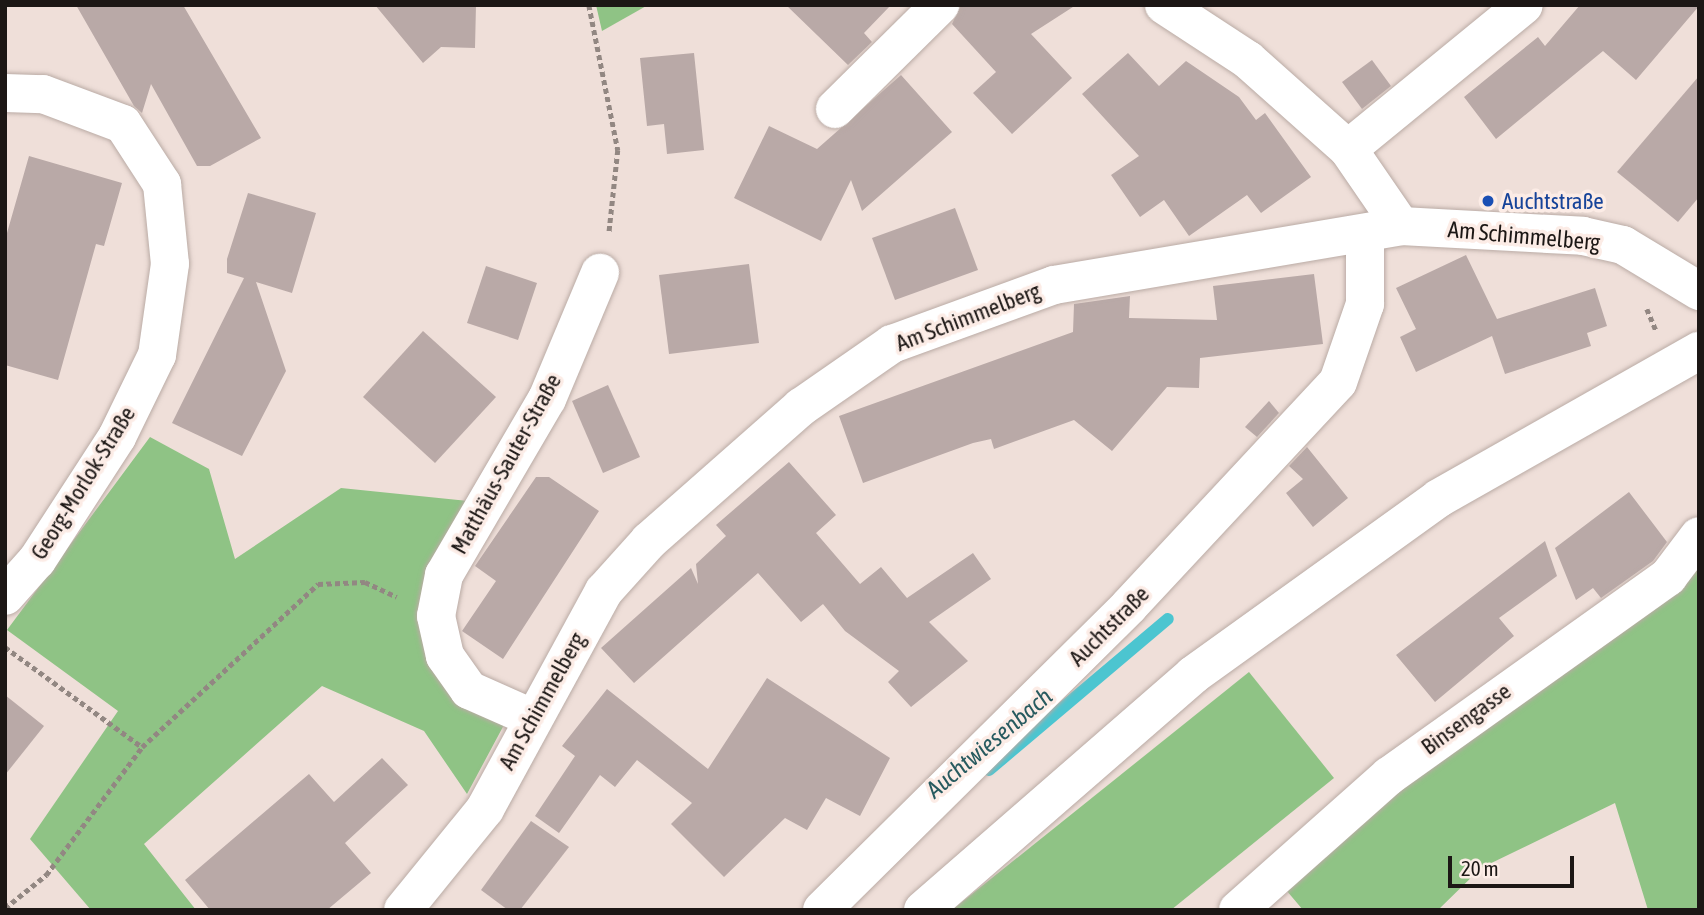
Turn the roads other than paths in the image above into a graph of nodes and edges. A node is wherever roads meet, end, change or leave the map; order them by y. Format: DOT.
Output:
graph roads {
  1 [pos="940,5"];
  2 [pos="1164,5"];
  3 [pos="1524,5"];
  4 [pos="5,93"];
  5 [pos="835,109"];
  6 [pos="1348,149"];
  7 [pos="1383,230"];
  8 [pos="600,273"];
  9 [pos="1699,292"];
  10 [pos="1684,359"];
  11 [pos="1699,536"];
  12 [pos="5,596"];
  13 [pos="530,717"];
  14 [pos="403,910"];
  15 [pos="821,910"];
  16 [pos="922,910"];
  17 [pos="1238,910"];
  1 -- 5 [label="street"];
  2 -- 6 [label="street"];
  3 -- 6 [label="street"];
  4 -- 12 [label="street, Georg-Morlok-Straße"];
  6 -- 7 [label="street"];
  7 -- 9 [label="street, Am Schimmelberg"];
  7 -- 13 [label="street, Am Schimmelberg"];
  7 -- 15 [label="street, Auchtstraße"];
  8 -- 13 [label="street, Matthäus-Sauter-Straße"];
  10 -- 16 [label="street"];
  11 -- 17 [label="street, Binsengasse"];
  13 -- 14 [label="street, Am Schimmelberg"];
}
